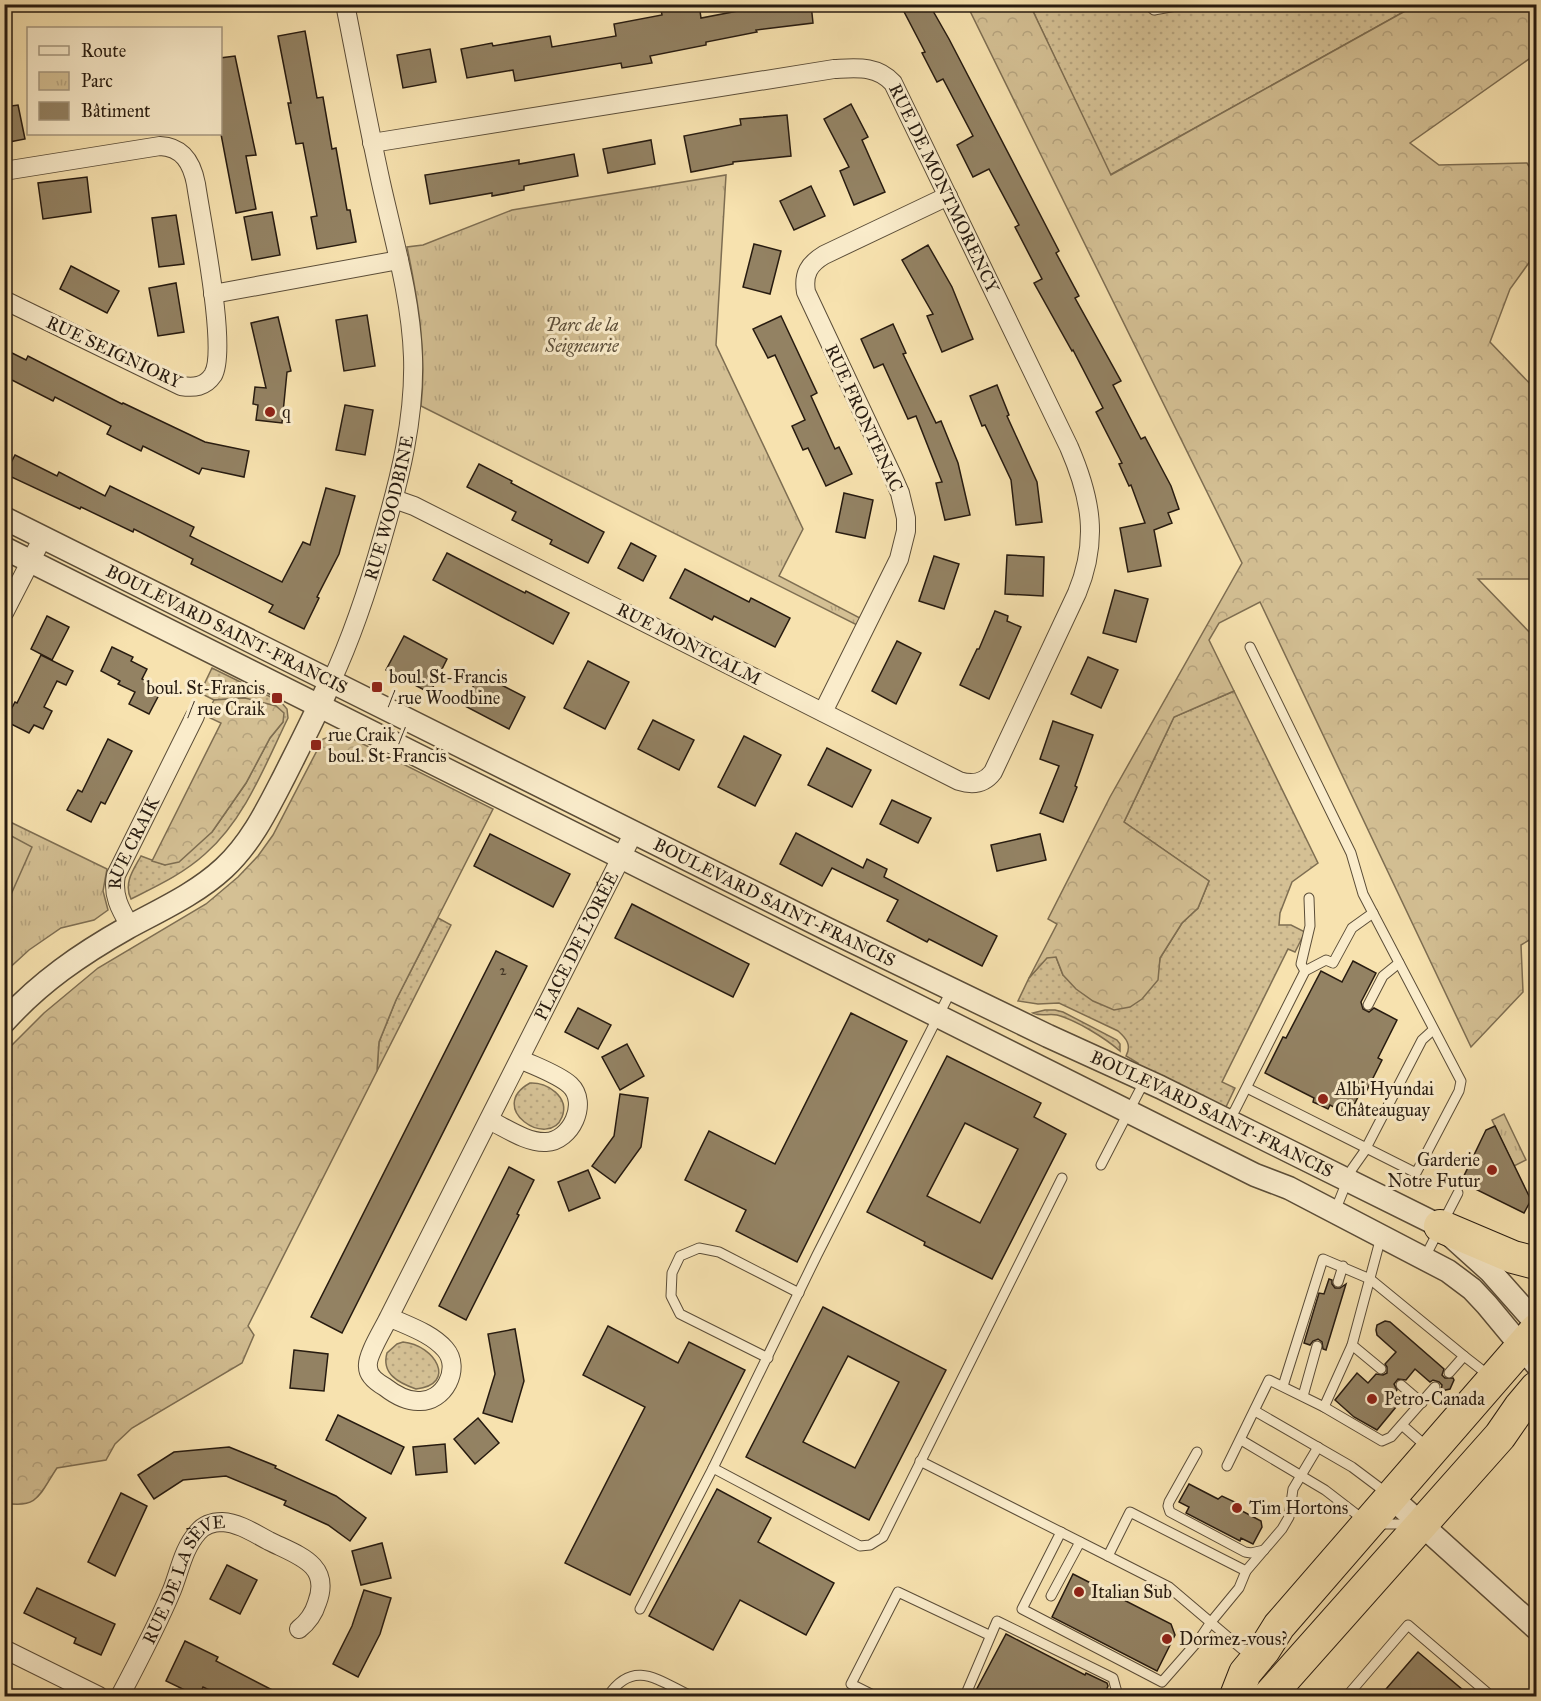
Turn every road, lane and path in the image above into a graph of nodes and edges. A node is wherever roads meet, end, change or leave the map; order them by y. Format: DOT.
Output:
graph roads {
  1 [pos="345,4"];
  2 [pos="1147,4"];
  3 [pos="1187,4"];
  4 [pos="372,143"];
  5 [pos="4,171"];
  6 [pos="948,196"];
  7 [pos="399,260"];
  8 [pos="213,294"];
  9 [pos="4,300"];
  10 [pos="394,499"];
  11 [pos="4,518"];
  12 [pos="43,537"];
  13 [pos="4,548"];
  14 [pos="31,561"];
  15 [pos="4,613"];
  16 [pos="1250,647"];
  17 [pos="331,682"];
  18 [pos="320,705"];
  19 [pos="823,712"];
  20 [pos="195,716"];
  21 [pos="985,781"];
  22 [pos="634,832"];
  23 [pos="622,856"];
  24 [pos="1309,898"];
  25 [pos="1373,913"];
  26 [pos="130,927"];
  27 [pos="1399,963"];
  28 [pos="1305,971"];
  29 [pos="952,989"];
  30 [pos="1368,1005"];
  31 [pos="939,1015"];
  32 [pos="4,1022"];
  33 [pos="1433,1030"];
  34 [pos="520,1059"];
  35 [pos="1145,1080"];
  36 [pos="1247,1088"];
  37 [pos="1130,1111"];
  38 [pos="489,1120"];
  39 [pos="1228,1120"];
  40 [pos="1366,1148"];
  41 [pos="1101,1165"];
  42 [pos="1062,1178"];
  43 [pos="1347,1179"];
  44 [pos="1458,1193"];
  45 [pos="1335,1212"];
  46 [pos="1440,1226"];
  47 [pos="1382,1235"];
  48 [pos="1425,1257"];
  49 [pos="1536,1263"];
  50 [pos="1342,1266"];
  51 [pos="1370,1279"];
  52 [pos="1338,1282"];
  53 [pos="799,1293"];
  54 [pos="389,1317"];
  55 [pos="1528,1334"];
  56 [pos="1352,1345"];
  57 [pos="1317,1346"];
  58 [pos="1464,1356"];
  59 [pos="768,1358"];
  60 [pos="1381,1369"];
  61 [pos="1449,1373"];
  62 [pos="1494,1380"];
  63 [pos="1401,1385"];
  64 [pos="1283,1386"];
  65 [pos="1435,1387"];
  66 [pos="1536,1388"];
  67 [pos="1303,1396"];
  68 [pos="1422,1403"];
  69 [pos="1324,1407"];
  70 [pos="1255,1411"];
  71 [pos="1402,1425"];
  72 [pos="1241,1440"];
  73 [pos="1318,1448"];
  74 [pos="1432,1451"];
  75 [pos="1197,1452"];
  76 [pos="920,1461"];
  77 [pos="1227,1466"];
  78 [pos="713,1468"];
  79 [pos="1300,1475"];
  80 [pos="1392,1498"];
  81 [pos="1368,1524"];
  82 [pos="1422,1524"];
  83 [pos="1061,1533"];
  84 [pos="1080,1542"];
  85 [pos="1265,1549"];
  86 [pos="1108,1556"];
  87 [pos="1246,1571"];
  88 [pos="1051,1596"];
  89 [pos="640,1609"];
  90 [pos="1210,1622"];
  91 [pos="1536,1628"];
  92 [pos="299,1629"];
  93 [pos="989,1635"];
  94 [pos="4,1648"];
  95 [pos="1264,1650"];
  96 [pos="99,1696"];
  97 [pos="120,1696"];
  98 [pos="608,1696"];
  99 [pos="691,1696"];
  100 [pos="875,1696"];
  101 [pos="965,1696"];
  102 [pos="1118,1696"];
  103 [pos="1236,1696"];
  104 [pos="1269,1696"];
  105 [pos="1347,1696"];
  106 [pos="1491,1696"];
  1 -- 4 [label="street, RUE WOODBINE"];
  2 -- 3 [label="lane"];
  4 -- 6 [label="street, RUE DE MONTMORENCY"];
  4 -- 7 [label="street, RUE WOODBINE"];
  5 -- 8 [label="street, RUE SEIGNIORY"];
  6 -- 19 [label="street, RUE FRONTENAC"];
  6 -- 21 [label="street, RUE DE MONTMORENCY"];
  7 -- 8 [label="street"];
  7 -- 10 [label="street, RUE WOODBINE"];
  8 -- 9 [label="street, RUE SEIGNIORY"];
  10 -- 17 [label="street, RUE WOODBINE"];
  10 -- 19 [label="street, RUE MONTCALM"];
  11 -- 12 [label="street, BOULEVARD SAINT-FRANCIS"];
  12 -- 14 [label="street"];
  12 -- 17 [label="street, BOULEVARD SAINT-FRANCIS"];
  13 -- 14 [label="street, BOULEVARD SAINT-FRANCIS"];
  14 -- 15 [label="street"];
  14 -- 18 [label="street, BOULEVARD SAINT-FRANCIS"];
  16 -- 25 [label="lane"];
  17 -- 18 [label="street, RUE WOODBINE"];
  17 -- 22 [label="street, BOULEVARD SAINT-FRANCIS"];
  18 -- 23 [label="street, BOULEVARD SAINT-FRANCIS"];
  18 -- 26 [label="street, RUE WOODBINE"];
  19 -- 21 [label="street, RUE MONTCALM"];
  20 -- 26 [label="street, RUE CRAIK"];
  22 -- 23 [label="street, PLACE DE L'ORÉE"];
  22 -- 29 [label="street, BOULEVARD SAINT-FRANCIS"];
  23 -- 31 [label="street, BOULEVARD SAINT-FRANCIS"];
  23 -- 34 [label="street, PLACE DE L'ORÉE"];
  24 -- 28 [label="lane"];
  25 -- 27 [label="lane"];
  25 -- 28 [label="lane"];
  26 -- 32 [label="street"];
  27 -- 30 [label="lane"];
  27 -- 33 [label="lane"];
  28 -- 36 [label="lane"];
  29 -- 31 [label="lane"];
  29 -- 35 [label="street, BOULEVARD SAINT-FRANCIS"];
  31 -- 37 [label="street, BOULEVARD SAINT-FRANCIS"];
  31 -- 53 [label="lane"];
  33 -- 40 [label="lane"];
  33 -- 40 [label="lane"];
  34 -- 38 [label="street, PLACE DE L'ORÉE"];
  34 -- 38 [label="street"];
  35 -- 37 [label="lane"];
  35 -- 39 [label="street, BOULEVARD SAINT-FRANCIS"];
  36 -- 39 [label="lane"];
  36 -- 40 [label="lane"];
  37 -- 41 [label="lane"];
  37 -- 45 [label="street, BOULEVARD SAINT-FRANCIS"];
  38 -- 54 [label="street, PLACE DE L'ORÉE"];
  39 -- 43 [label="street, BOULEVARD SAINT-FRANCIS"];
  40 -- 43 [label="lane"];
  42 -- 76 [label="lane"];
  43 -- 45 [label="lane"];
  43 -- 46 [label="street, BOULEVARD SAINT-FRANCIS"];
  44 -- 46 [label="lane"];
  45 -- 47 [label="street, BOULEVARD SAINT-FRANCIS"];
  46 -- 48 [label="lane"];
  46 -- 49 [label="highway"];
  46 -- 55 [label="street, BOULEVARD SAINT-FRANCIS"];
  47 -- 48 [label="street, BOULEVARD SAINT-FRANCIS"];
  47 -- 51 [label="lane"];
  48 -- 55 [label="street, BOULEVARD SAINT-FRANCIS"];
  50 -- 51 [label="lane"];
  50 -- 52 [label="lane"];
  50 -- 64 [label="lane"];
  51 -- 56 [label="lane"];
  51 -- 58 [label="lane"];
  53 -- 59 [label="lane"];
  53 -- 59 [label="lane"];
  54 -- 54 [label="street, PLACE DE L'ORÉE"];
  55 -- 62 [label="highway"];
  56 -- 60 [label="lane"];
  56 -- 69 [label="lane"];
  57 -- 67 [label="lane"];
  58 -- 61 [label="lane"];
  58 -- 62 [label="lane"];
  59 -- 78 [label="lane"];
  62 -- 74 [label="highway"];
  63 -- 68 [label="lane"];
  64 -- 67 [label="lane"];
  64 -- 70 [label="lane"];
  65 -- 68 [label="lane"];
  66 -- 82 [label="highway"];
  67 -- 69 [label="lane"];
  68 -- 71 [label="lane"];
  69 -- 71 [label="lane"];
  70 -- 72 [label="lane"];
  70 -- 73 [label="lane"];
  71 -- 74 [label="lane"];
  72 -- 77 [label="lane"];
  72 -- 79 [label="lane"];
  73 -- 79 [label="lane"];
  73 -- 80 [label="lane"];
  74 -- 80 [label="highway"];
  75 -- 85 [label="lane"];
  76 -- 78 [label="lane"];
  76 -- 83 [label="lane"];
  78 -- 89 [label="lane"];
  79 -- 81 [label="lane"];
  79 -- 85 [label="lane"];
  80 -- 81 [label="highway"];
  80 -- 82 [label="street"];
  81 -- 82 [label="lane"];
  81 -- 95 [label="highway"];
  82 -- 91 [label="street"];
  82 -- 104 [label="highway"];
  83 -- 84 [label="lane"];
  83 -- 90 [label="lane"];
  84 -- 86 [label="lane"];
  84 -- 88 [label="lane"];
  85 -- 87 [label="lane"];
  86 -- 87 [label="lane"];
  86 -- 90 [label="lane"];
  87 -- 90 [label="lane"];
  90 -- 95 [label="lane"];
  92 -- 97 [label="street, RUE DE LA SÈVE"];
  93 -- 100 [label="lane"];
  93 -- 101 [label="lane"];
  93 -- 102 [label="lane"];
  94 -- 96 [label="street"];
  95 -- 103 [label="highway"];
  98 -- 99 [label="lane"];
  105 -- 106 [label="lane"];
}
